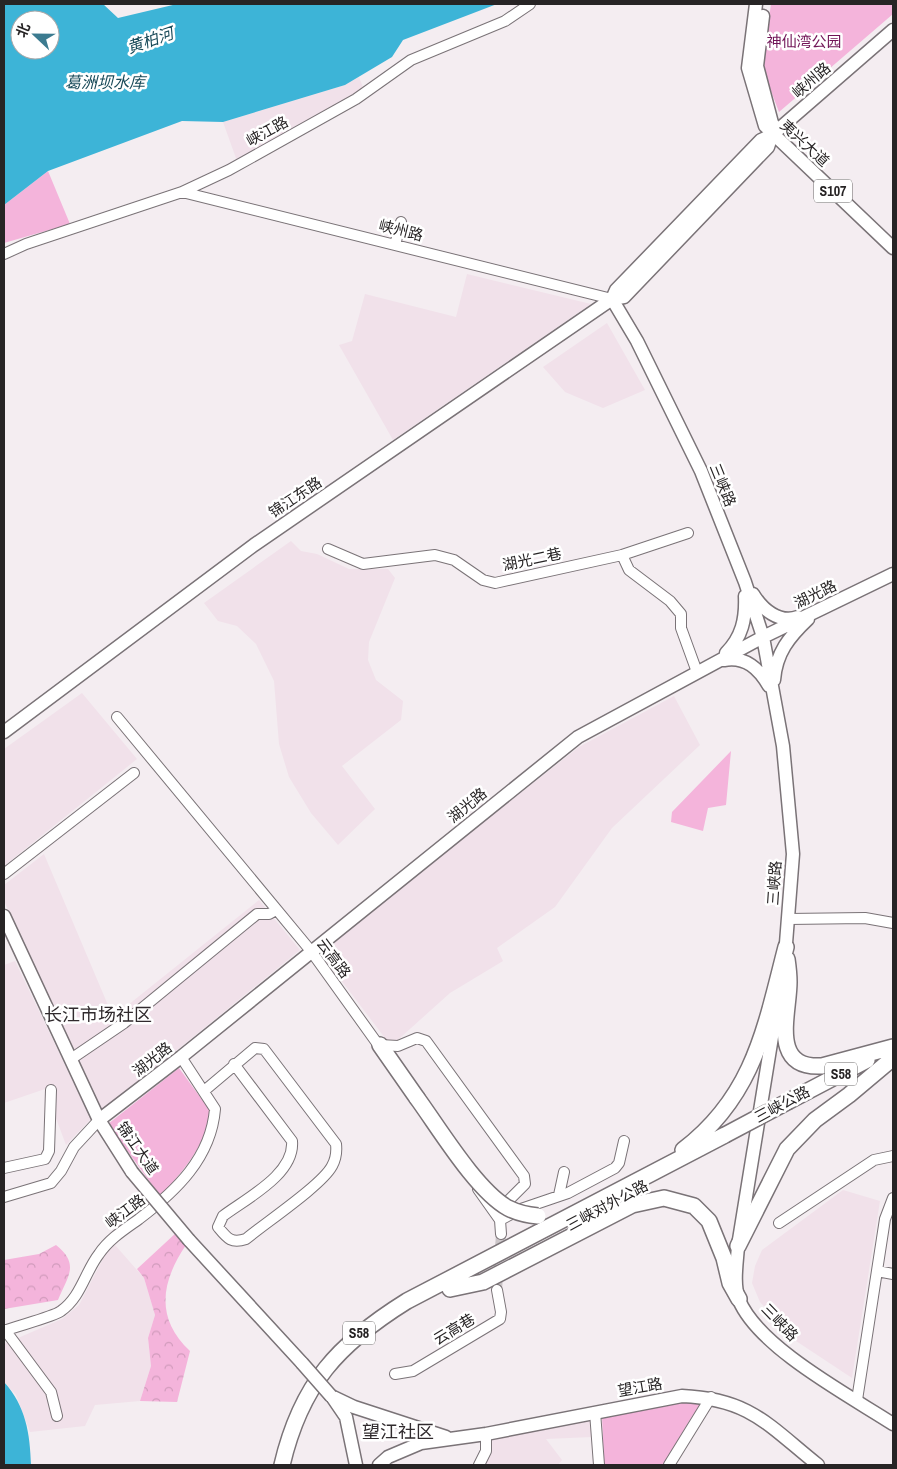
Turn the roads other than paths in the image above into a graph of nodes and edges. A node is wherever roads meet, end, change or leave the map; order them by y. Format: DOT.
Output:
graph roads {
  1 [pos="530,4"];
  2 [pos="756,4"];
  3 [pos="764,4"];
  4 [pos="893,30"];
  5 [pos="775,133"];
  6 [pos="182,192"];
  7 [pos="401,222"];
  8 [pos="893,240"];
  9 [pos="395,245"];
  10 [pos="893,248"];
  11 [pos="4,254"];
  12 [pos="612,299"];
  13 [pos="688,533"];
  14 [pos="328,549"];
  15 [pos="622,555"];
  16 [pos="893,574"];
  17 [pos="744,582"];
  18 [pos="815,612"];
  19 [pos="763,637"];
  20 [pos="717,662"];
  21 [pos="697,672"];
  22 [pos="773,692"];
  23 [pos="117,717"];
  24 [pos="4,732"];
  25 [pos="134,773"];
  26 [pos="4,874"];
  27 [pos="276,910"];
  28 [pos="4,916"];
  29 [pos="788,918"];
  30 [pos="893,923"];
  31 [pos="786,947"];
  32 [pos="311,952"];
  33 [pos="380,1045"];
  34 [pos="893,1047"];
  35 [pos="181,1057"];
  36 [pos="893,1058"];
  37 [pos="71,1059"];
  38 [pos="234,1064"];
  39 [pos="51,1090"];
  40 [pos="204,1091"];
  41 [pos="790,1105"];
  42 [pos="99,1120"];
  43 [pos="726,1139"];
  44 [pos="624,1141"];
  45 [pos="893,1156"];
  46 [pos="4,1168"];
  47 [pos="660,1168"];
  48 [pos="564,1172"];
  49 [pos="559,1196"];
  50 [pos="4,1197"];
  51 [pos="893,1198"];
  52 [pos="509,1200"];
  53 [pos="582,1208"];
  54 [pos="500,1220"];
  55 [pos="779,1223"];
  56 [pos="500,1234"];
  57 [pos="738,1246"];
  58 [pos="490,1262"];
  59 [pos="877,1271"];
  60 [pos="893,1274"];
  61 [pos="450,1289"];
  62 [pos="497,1290"];
  63 [pos="739,1299"];
  64 [pos="5,1330"];
  65 [pos="395,1374"];
  66 [pos="331,1396"];
  67 [pos="711,1397"];
  68 [pos="857,1400"];
  69 [pos="595,1412"];
  70 [pos="57,1416"];
  71 [pos="893,1424"];
  72 [pos="486,1434"];
  73 [pos="450,1438"];
  74 [pos="282,1465"];
  75 [pos="292,1465"];
  76 [pos="356,1465"];
  77 [pos="379,1465"];
  78 [pos="479,1465"];
  79 [pos="598,1465"];
  80 [pos="669,1465"];
  81 [pos="818,1465"];
  1 -- 6 [label="street, 峡江路"];
  2 -- 5 [label="main road, 夷兴大道 / S107"];
  3 -- 5 [label="main road, 夷兴大道"];
  4 -- 5 [label="main road, 峡州路"];
  5 -- 8 [label="main road, 夷兴大道"];
  5 -- 10 [label="main road, 夷兴大道 / S107"];
  5 -- 12 [label="main road, 峡州路"];
  6 -- 9 [label="street, 峡州路"];
  6 -- 11 [label="street, 峡江路"];
  7 -- 9 [label="street"];
  9 -- 12 [label="street, 峡州路"];
  12 -- 17 [label="main road, 三峡路"];
  12 -- 24 [label="main road, 锦江东路"];
  13 -- 15 [label="street, 湖光二巷"];
  14 -- 15 [label="street, 湖光二巷"];
  15 -- 21 [label="street"];
  16 -- 18 [label="main road, 湖光路"];
  17 -- 18 [label="main road"];
  17 -- 19 [label="main road, 三峡路"];
  17 -- 20 [label="main road"];
  18 -- 19 [label="main road, 湖光路"];
  18 -- 22 [label="main road"];
  19 -- 20 [label="main road, 湖光路"];
  19 -- 22 [label="main road, 三峡路"];
  20 -- 21 [label="main road, 湖光路"];
  20 -- 22 [label="main road"];
  21 -- 32 [label="main road, 湖光路"];
  22 -- 29 [label="main road, 三峡路"];
  23 -- 27 [label="street, 云高路"];
  25 -- 26 [label="street"];
  27 -- 32 [label="street, 云高路"];
  27 -- 37 [label="street"];
  28 -- 37 [label="main road, 锦江大道"];
  29 -- 30 [label="street"];
  29 -- 31 [label="main road, 三峡路"];
  31 -- 34 [label="highway"];
  31 -- 47 [label="highway"];
  31 -- 57 [label="main road, 三峡路"];
  32 -- 33 [label="street, 云高路"];
  32 -- 35 [label="main road, 湖光路"];
  33 -- 52 [label="street"];
  33 -- 53 [label="highway, bridge"];
  33 -- 54 [label="street, 云高路"];
  34 -- 41 [label="highway, 三峡公路 / S58"];
  35 -- 40 [label="street, 峡江路"];
  35 -- 42 [label="main road, 湖光路"];
  36 -- 41 [label="highway, 三峡公路 / S58"];
  36 -- 57 [label="highway"];
  37 -- 42 [label="main road, 锦江大道"];
  38 -- 38 [label="street"];
  38 -- 40 [label="street"];
  39 -- 46 [label="street"];
  40 -- 64 [label="street, 峡江路"];
  41 -- 43 [label="highway, 三峡公路 / S58"];
  42 -- 50 [label="street"];
  42 -- 66 [label="main road, 锦江大道, bridge"];
  43 -- 47 [label="highway, 三峡对外公路 / S58"];
  43 -- 58 [label="highway, 三峡对外公路 / S58"];
  44 -- 49 [label="street"];
  45 -- 55 [label="street"];
  47 -- 53 [label="highway, 三峡对外公路 / S58"];
  48 -- 49 [label="street"];
  49 -- 54 [label="street"];
  51 -- 59 [label="street"];
  53 -- 58 [label="highway, 三峡对外公路 / S58"];
  54 -- 56 [label="street"];
  57 -- 63 [label="main road, 三峡路"];
  58 -- 61 [label="highway, S58"];
  58 -- 74 [label="highway, S58"];
  59 -- 60 [label="street"];
  59 -- 68 [label="street"];
  61 -- 63 [label="highway"];
  61 -- 75 [label="highway, S58"];
  62 -- 65 [label="street, 云高巷"];
  63 -- 68 [label="main road, 三峡路"];
  64 -- 70 [label="street"];
  66 -- 73 [label="main road"];
  66 -- 76 [label="main road, 锦江大道"];
  67 -- 69 [label="main road, 望江路"];
  67 -- 80 [label="street"];
  67 -- 81 [label="main road, 望江路"];
  68 -- 71 [label="main road, 三峡路"];
  69 -- 72 [label="main road, 望江路"];
  69 -- 79 [label="street"];
  72 -- 73 [label="main road, 望江路"];
  72 -- 78 [label="street"];
  73 -- 77 [label="main road, 望江路"];
}
